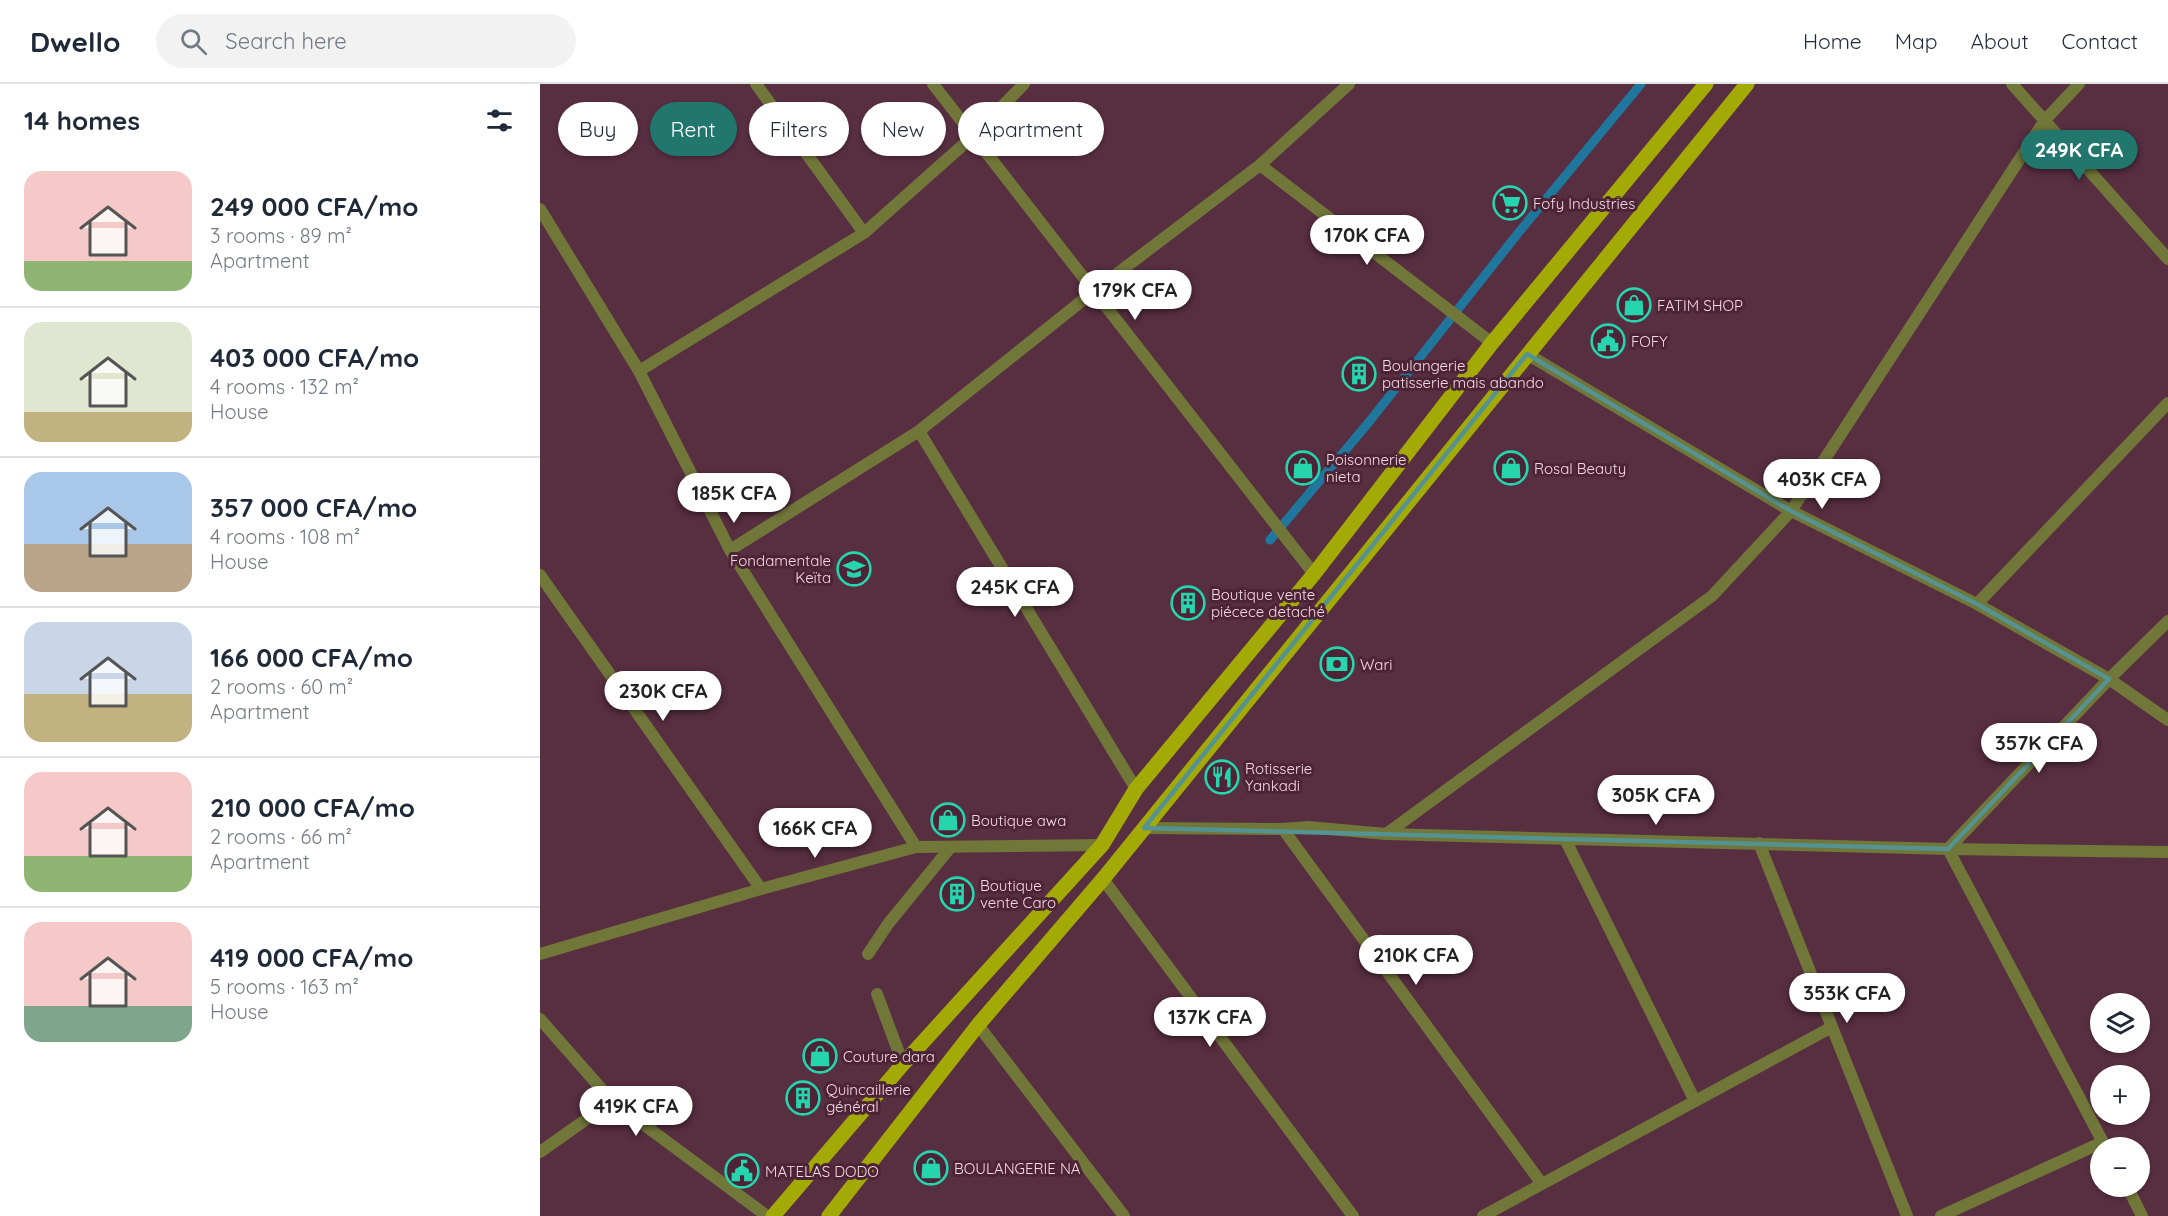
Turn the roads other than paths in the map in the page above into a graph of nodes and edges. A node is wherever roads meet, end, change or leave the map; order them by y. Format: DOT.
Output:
graph roads {
  1 [pos="756,84"];
  2 [pos="933,84"];
  3 [pos="1024,84"];
  4 [pos="1349,84"];
  5 [pos="1706,84"];
  6 [pos="1747,84"];
  7 [pos="2012,84"];
  8 [pos="2079,84"];
  9 [pos="1006,102"];
  10 [pos="958,118"];
  11 [pos="2045,120"];
  12 [pos="958,149"];
  13 [pos="987,156"];
  14 [pos="1260,165"];
  15 [pos="540,209"];
  16 [pos="864,233"];
  17 [pos="2168,259"];
  18 [pos="1093,292"];
  19 [pos="1492,343"];
  20 [pos="1527,354"];
  21 [pos="639,371"];
  22 [pos="2168,403"];
  23 [pos="920,431"];
  24 [pos="1791,512"];
  25 [pos="730,550"];
  26 [pos="1314,574"];
  27 [pos="540,575"];
  28 [pos="544,589"];
  29 [pos="1977,604"];
  30 [pos="2168,621"];
  31 [pos="2109,678"];
  32 [pos="2168,720"];
  33 [pos="1136,789"];
  34 [pos="1144,828"];
  35 [pos="1283,829"];
  36 [pos="1386,834"];
  37 [pos="1565,839"];
  38 [pos="1760,843"];
  39 [pos="1102,845"];
  40 [pos="916,847"];
  41 [pos="950,848"];
  42 [pos="1948,849"];
  43 [pos="2168,852"];
  44 [pos="1103,879"];
  45 [pos="761,889"];
  46 [pos="540,954"];
  47 [pos="868,954"];
  48 [pos="878,994"];
  49 [pos="540,1019"];
  50 [pos="978,1025"];
  51 [pos="1832,1027"];
  52 [pos="903,1064"];
  53 [pos="612,1101"];
  54 [pos="1695,1101"];
  55 [pos="2101,1137"];
  56 [pos="2090,1151"];
  57 [pos="540,1152"];
  58 [pos="1542,1184"];
  59 [pos="2132,1197"];
  60 [pos="767,1216"];
  61 [pos="773,1216"];
  62 [pos="829,1216"];
  63 [pos="1124,1216"];
  64 [pos="1353,1216"];
  65 [pos="1483,1216"];
  66 [pos="1906,1216"];
  67 [pos="1941,1216"];
  68 [pos="2142,1216"];
  1 -- 16 [label="street"];
  2 -- 10 [label="street"];
  3 -- 9 [label="street"];
  4 -- 14 [label="street"];
  5 -- 19 [label="main road"];
  6 -- 20 [label="main road"];
  7 -- 11 [label="street"];
  8 -- 11 [label="street"];
  11 -- 17 [label="street"];
  11 -- 24 [label="street"];
  12 -- 16 [label="street"];
  13 -- 18 [label="street"];
  14 -- 18 [label="street"];
  14 -- 19 [label="street"];
  15 -- 21 [label="street"];
  16 -- 21 [label="street"];
  18 -- 23 [label="street"];
  18 -- 26 [label="street"];
  19 -- 26 [label="main road"];
  20 -- 24 [label="street"];
  20 -- 34 [label="main road"];
  21 -- 25 [label="street"];
  22 -- 29 [label="street"];
  23 -- 25 [label="street"];
  23 -- 33 [label="street"];
  24 -- 29 [label="street"];
  24 -- 36 [label="street"];
  25 -- 40 [label="street"];
  26 -- 33 [label="main road"];
  27 -- 28 [label="street"];
  28 -- 45 [label="street"];
  29 -- 31 [label="street"];
  30 -- 31 [label="street"];
  31 -- 32 [label="street"];
  31 -- 42 [label="street"];
  33 -- 39 [label="main road"];
  34 -- 35 [label="street"];
  34 -- 44 [label="main road"];
  35 -- 36 [label="street"];
  35 -- 58 [label="street"];
  36 -- 37 [label="street"];
  37 -- 38 [label="street"];
  37 -- 54 [label="street"];
  38 -- 42 [label="street"];
  38 -- 51 [label="street"];
  39 -- 41 [label="street"];
  39 -- 52 [label="main road"];
  40 -- 41 [label="street"];
  40 -- 45 [label="street"];
  41 -- 47 [label="street"];
  42 -- 43 [label="street"];
  42 -- 55 [label="street"];
  44 -- 50 [label="main road"];
  44 -- 64 [label="street"];
  45 -- 46 [label="street"];
  48 -- 52 [label="street"];
  49 -- 53 [label="street"];
  50 -- 62 [label="main road"];
  50 -- 63 [label="street"];
  51 -- 54 [label="street"];
  51 -- 66 [label="street"];
  52 -- 61 [label="main road"];
  53 -- 57 [label="street"];
  53 -- 60 [label="street"];
  54 -- 58 [label="street"];
  56 -- 67 [label="street"];
  58 -- 65 [label="street"];
  59 -- 68 [label="street"];
}
